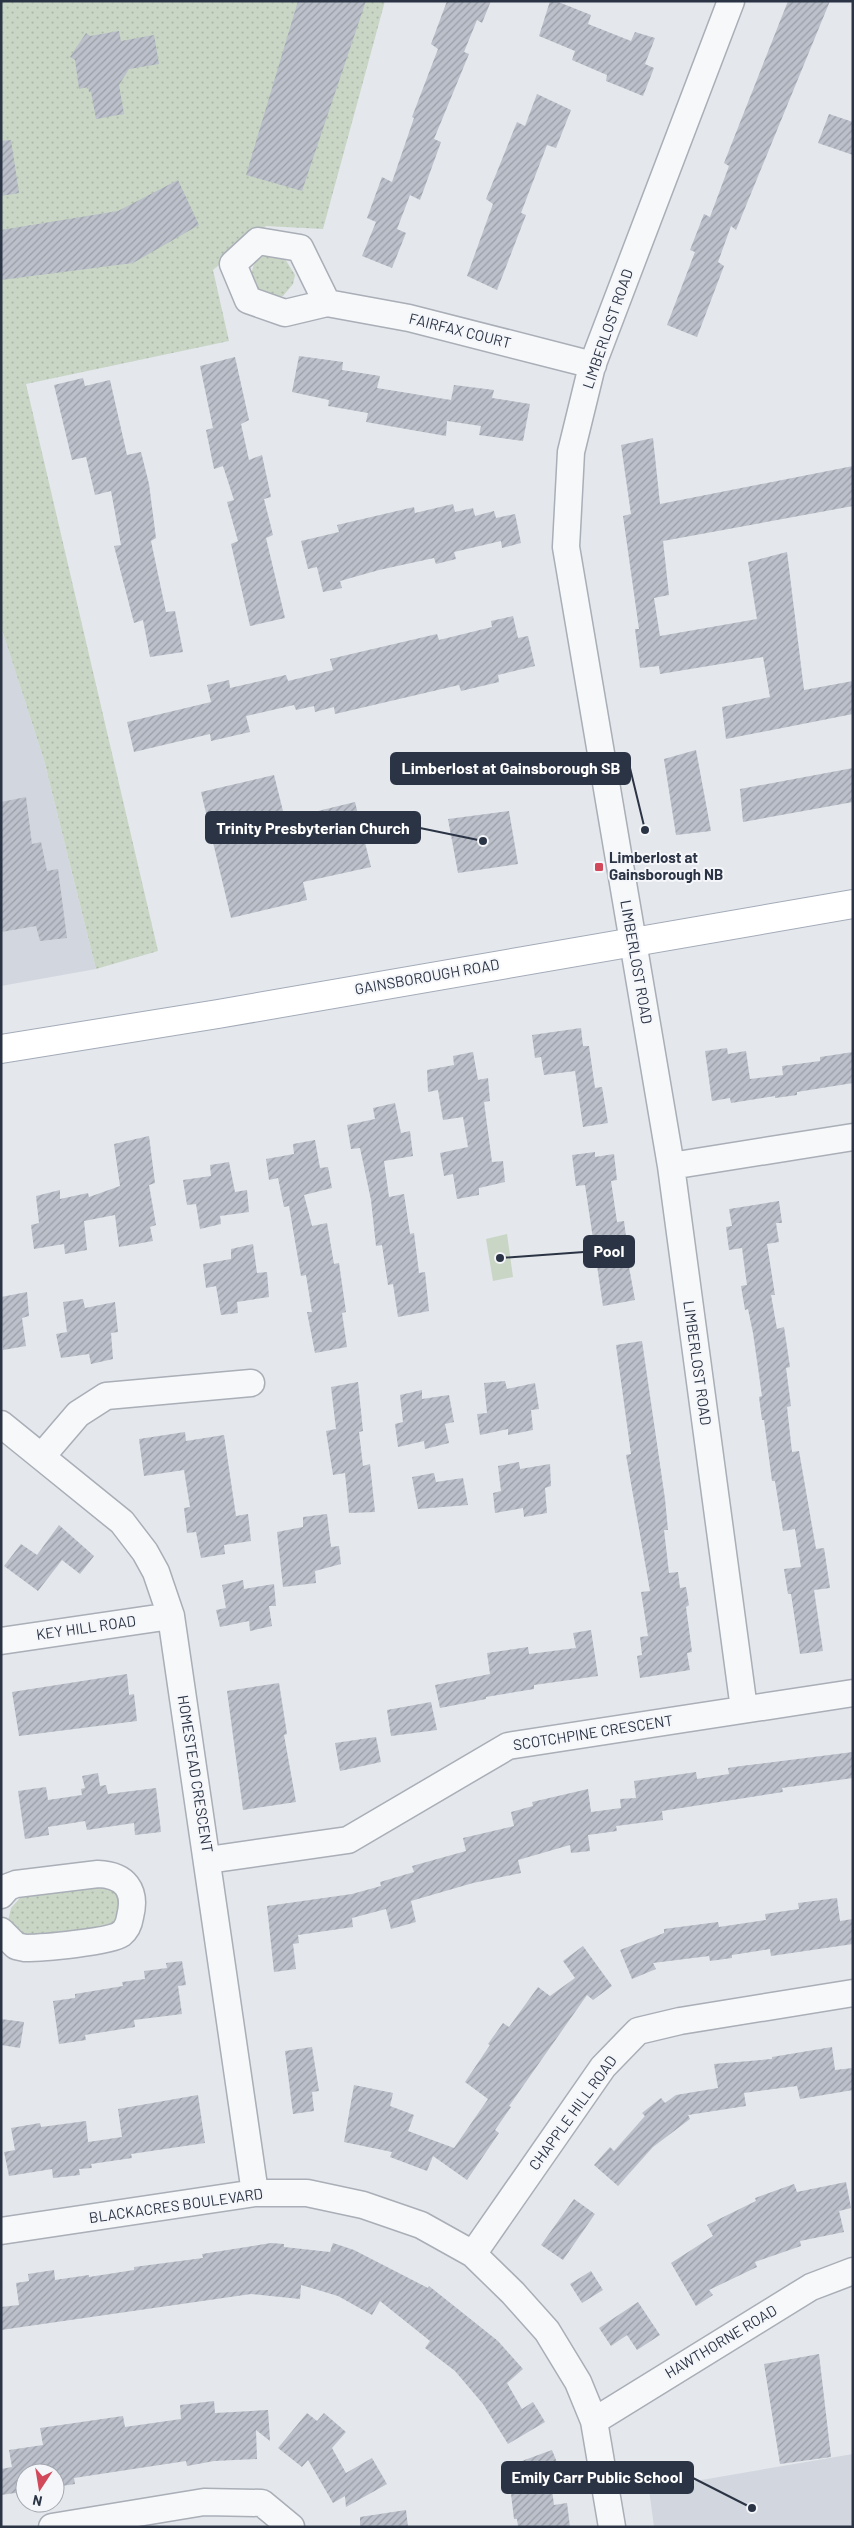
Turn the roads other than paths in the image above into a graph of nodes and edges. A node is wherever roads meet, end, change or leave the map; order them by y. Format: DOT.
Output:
graph roads {
  1 [pos="731,1"];
  2 [pos="326,303"];
  3 [pos="593,364"];
  4 [pos="853,904"];
  5 [pos="632,941"];
  6 [pos="1,1049"];
  7 [pos="853,1138"];
  8 [pos="671,1166"];
  9 [pos="251,1383"];
  10 [pos="1,1424"];
  11 [pos="42,1456"];
  12 [pos="171,1616"];
  13 [pos="1,1641"];
  14 [pos="853,1693"];
  15 [pos="744,1710"];
  16 [pos="208,1860"];
  17 [pos="1,1895"];
  18 [pos="1,1930"];
  19 [pos="853,1993"];
  20 [pos="255,2193"];
  21 [pos="1,2231"];
  22 [pos="473,2254"];
  23 [pos="853,2271"];
  24 [pos="594,2421"];
  25 [pos="52,2527"];
  26 [pos="291,2527"];
  27 [pos="612,2527"];
  1 -- 3 [label="street, LIMBERLOST ROAD"];
  2 -- 3 [label="street, FAIRFAX COURT"];
  3 -- 5 [label="street, LIMBERLOST ROAD"];
  4 -- 5 [label="main road, GAINSBOROUGH ROAD"];
  5 -- 6 [label="main road, GAINSBOROUGH ROAD"];
  5 -- 8 [label="street, LIMBERLOST ROAD"];
  7 -- 8 [label="street"];
  8 -- 15 [label="street, LIMBERLOST ROAD"];
  9 -- 11 [label="street"];
  10 -- 11 [label="street, HOMESTEAD CRESCENT"];
  11 -- 12 [label="street, HOMESTEAD CRESCENT"];
  12 -- 13 [label="street, KEY HILL ROAD"];
  12 -- 16 [label="street, HOMESTEAD CRESCENT"];
  14 -- 15 [label="street, SCOTCHPINE CRESCENT"];
  15 -- 16 [label="street, SCOTCHPINE CRESCENT"];
  16 -- 20 [label="street, HOMESTEAD CRESCENT"];
  17 -- 18 [label="street"];
  19 -- 22 [label="street, CHAPPLE HILL ROAD"];
  20 -- 21 [label="street, BLACKACRES BOULEVARD"];
  20 -- 22 [label="street, BLACKACRES BOULEVARD"];
  22 -- 24 [label="street, BLACKACRES BOULEVARD"];
  23 -- 24 [label="street, HAWTHORNE ROAD"];
  24 -- 27 [label="street, BLACKACRES BOULEVARD"];
  25 -- 26 [label="street"];
}
